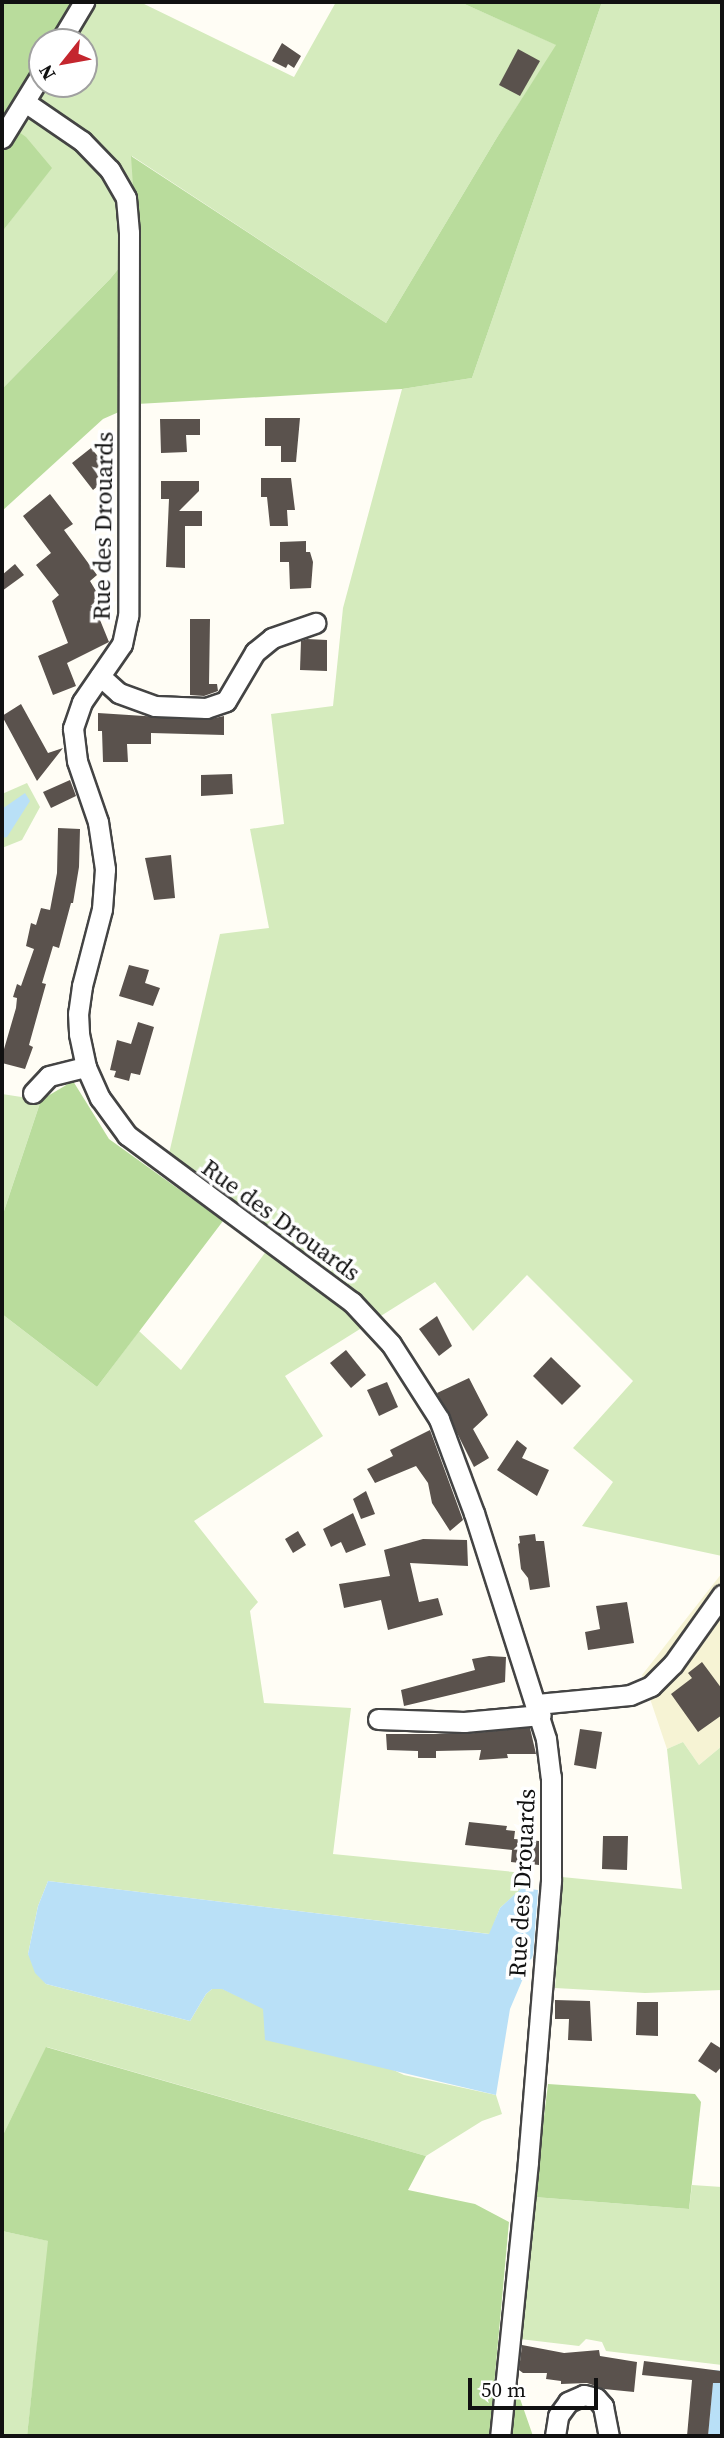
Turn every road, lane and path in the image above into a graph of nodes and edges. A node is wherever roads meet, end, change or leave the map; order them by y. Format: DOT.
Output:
graph roads {
  1 [pos="84,2"];
  2 [pos="68,28"];
  3 [pos="28,97"];
  4 [pos="25,102"];
  5 [pos="2,138"];
  6 [pos="315,623"];
  7 [pos="100,676"];
  8 [pos="86,1067"];
  9 [pos="33,1093"];
  10 [pos="722,1595"];
  11 [pos="539,1710"];
  12 [pos="378,1719"];
  13 [pos="500,2436"];
  14 [pos="555,2436"];
  15 [pos="609,2436"];
  1 -- 2 [label="street"];
  3 -- 4 [label="street"];
  4 -- 5 [label="street"];
  4 -- 7 [label="street, Rue des Drouards"];
  6 -- 7 [label="street"];
  7 -- 8 [label="street, Rue des Drouards"];
  8 -- 9 [label="street"];
  8 -- 11 [label="street, Rue des Drouards"];
  10 -- 11 [label="street"];
  11 -- 12 [label="street"];
  11 -- 13 [label="street, Rue des Drouards"];
  14 -- 15 [label="street"];
}
